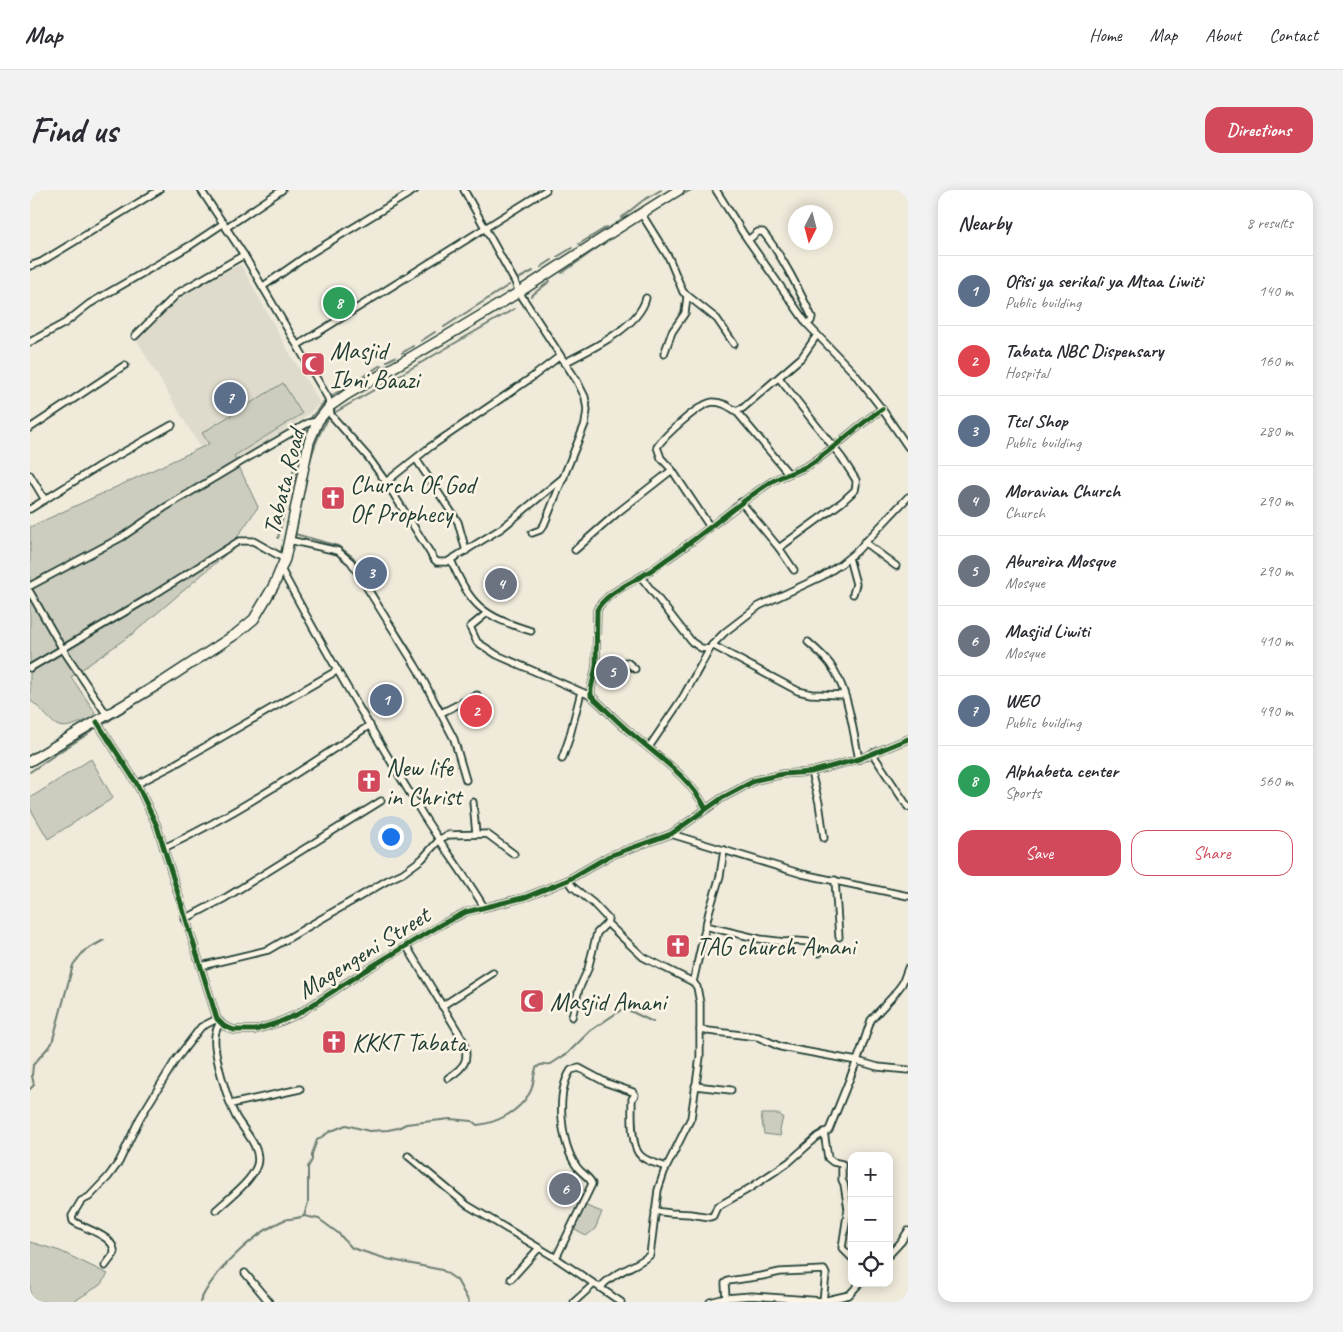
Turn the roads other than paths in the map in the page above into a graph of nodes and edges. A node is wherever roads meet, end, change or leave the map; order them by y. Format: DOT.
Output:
graph roads {
  1 [pos="159,190"];
  2 [pos="202,190"];
  3 [pos="282,190"];
  4 [pos="415,190"];
  5 [pos="464,190"];
  6 [pos="546,190"];
  7 [pos="679,190"];
  8 [pos="716,190"];
  9 [pos="641,212"];
  10 [pos="226,225"];
  11 [pos="485,228"];
  12 [pos="748,240"];
  13 [pos="244,255"];
  14 [pos="30,266"];
  15 [pos="262,286"];
  16 [pos="518,292"];
  17 [pos="687,296"];
  18 [pos="646,298"];
  19 [pos="807,324"];
  20 [pos="817,335"];
  21 [pos="135,336"];
  22 [pos="30,342"];
  23 [pos="734,344"];
  24 [pos="298,345"];
  25 [pos="664,354"];
  26 [pos="560,356"];
  27 [pos="564,363"];
  28 [pos="125,365"];
  29 [pos="779,378"];
  30 [pos="330,406"];
  31 [pos="882,409"];
  32 [pos="736,411"];
  33 [pos="318,421"];
  34 [pos="172,425"];
  35 [pos="30,428"];
  36 [pos="907,445"];
  37 [pos="833,446"];
  38 [pos="416,459"];
  39 [pos="672,470"];
  40 [pos="788,473"];
  41 [pos="30,475"];
  42 [pos="564,477"];
  43 [pos="386,482"];
  44 [pos="908,497"];
  45 [pos="45,500"];
  46 [pos="741,502"];
  47 [pos="30,508"];
  48 [pos="710,527"];
  49 [pos="532,533"];
  50 [pos="289,540"];
  51 [pos="864,542"];
  52 [pos="779,548"];
  53 [pos="574,550"];
  54 [pos="466,551"];
  55 [pos="849,558"];
  56 [pos="284,559"];
  57 [pos="451,560"];
  58 [pos="896,566"];
  59 [pos="281,568"];
  60 [pos="794,570"];
  61 [pos="641,577"];
  62 [pos="30,586"];
  63 [pos="30,592"];
  64 [pos="853,594"];
  65 [pos="487,614"];
  66 [pos="531,631"];
  67 [pos="808,642"];
  68 [pos="710,647"];
  69 [pos="62,648"];
  70 [pos="596,666"];
  71 [pos="30,668"];
  72 [pos="634,669"];
  73 [pos="338,670"];
  74 [pos="581,692"];
  75 [pos="477,695"];
  76 [pos="844,695"];
  77 [pos="591,696"];
  78 [pos="441,713"];
  79 [pos="107,715"];
  80 [pos="97,722"];
  81 [pos="370,725"];
  82 [pos="908,739"];
  83 [pos="649,747"];
  84 [pos="872,753"];
  85 [pos="562,759"];
  86 [pos="859,759"];
  87 [pos="30,761"];
  88 [pos="811,772"];
  89 [pos="466,780"];
  90 [pos="137,784"];
  91 [pos="380,801"];
  92 [pos="473,802"];
  93 [pos="908,807"];
  94 [pos="706,809"];
  95 [pos="476,834"];
  96 [pos="671,834"];
  97 [pos="824,838"];
  98 [pos="440,839"];
  99 [pos="164,848"];
  100 [pos="724,850"];
  101 [pos="514,854"];
  102 [pos="568,880"];
  103 [pos="835,880"];
  104 [pos="908,896"];
  105 [pos="484,907"];
  106 [pos="185,919"];
  107 [pos="607,923"];
  108 [pos="705,926"];
  109 [pos="840,938"];
  110 [pos="407,947"];
  111 [pos="819,954"];
  112 [pos="201,966"];
  113 [pos="908,968"];
  114 [pos="492,973"];
  115 [pos="693,982"];
  116 [pos="442,1006"];
  117 [pos="572,1017"];
  118 [pos="219,1021"];
  119 [pos="700,1030"];
  120 [pos="857,1061"];
  121 [pos="908,1070"];
  122 [pos="448,1078"];
  123 [pos="695,1086"];
  124 [pos="300,1089"];
  125 [pos="731,1090"];
  126 [pos="231,1104"];
  127 [pos="824,1132"];
  128 [pos="408,1156"];
  129 [pos="666,1167"];
  130 [pos="216,1210"];
  131 [pos="655,1211"];
  132 [pos="908,1231"];
  133 [pos="539,1248"];
  134 [pos="893,1250"];
  135 [pos="848,1254"];
  136 [pos="556,1258"];
  137 [pos="106,1266"];
  138 [pos="245,1273"];
  139 [pos="511,1279"];
  140 [pos="594,1284"];
  141 [pos="856,1287"];
  142 [pos="601,1288"];
  143 [pos="726,1298"];
  144 [pos="841,1300"];
  145 [pos="823,1301"];
  146 [pos="269,1302"];
  147 [pos="574,1302"];
  148 [pos="621,1302"];
  149 [pos="710,1302"];
  1 -- 14 [label="street"];
  2 -- 10 [label="street"];
  3 -- 10 [label="street"];
  4 -- 15 [label="street"];
  5 -- 11 [label="street"];
  6 -- 11 [label="street"];
  7 -- 9 [label="main road, Tabata Road"];
  8 -- 12 [label="street"];
  9 -- 16 [label="main road, Tabata Road"];
  9 -- 17 [label="street"];
  10 -- 13 [label="street"];
  10 -- 22 [label="street"];
  11 -- 16 [label="street"];
  11 -- 24 [label="street"];
  12 -- 19 [label="street"];
  12 -- 19 [label="street"];
  13 -- 15 [label="street"];
  13 -- 21 [label="street"];
  15 -- 24 [label="street"];
  16 -- 26 [label="street"];
  16 -- 30 [label="main road, Tabata Road"];
  17 -- 23 [label="street"];
  17 -- 25 [label="street"];
  18 -- 27 [label="street"];
  19 -- 20 [label="street"];
  20 -- 29 [label="street"];
  20 -- 31 [label="street"];
  24 -- 30 [label="street"];
  26 -- 27 [label="street"];
  26 -- 38 [label="street"];
  27 -- 42 [label="street"];
  28 -- 35 [label="street"];
  29 -- 32 [label="street"];
  29 -- 37 [label="street"];
  30 -- 33 [label="main road, Tabata Road"];
  30 -- 43 [label="street"];
  31 -- 36 [label="street"];
  31 -- 37 [label="street"];
  32 -- 39 [label="street"];
  32 -- 40 [label="street"];
  33 -- 50 [label="main road, Tabata Road"];
  33 -- 62 [label="street"];
  34 -- 45 [label="street"];
  37 -- 40 [label="street"];
  37 -- 52 [label="street"];
  38 -- 43 [label="street"];
  38 -- 54 [label="street"];
  39 -- 48 [label="street"];
  39 -- 53 [label="street"];
  40 -- 46 [label="street"];
  41 -- 45 [label="street"];
  42 -- 49 [label="street"];
  42 -- 54 [label="street"];
  43 -- 57 [label="street"];
  44 -- 51 [label="street"];
  45 -- 47 [label="street"];
  46 -- 48 [label="street"];
  46 -- 52 [label="street"];
  48 -- 61 [label="street"];
  50 -- 56 [label="main road, Tabata Road"];
  50 -- 78 [label="street"];
  51 -- 55 [label="street"];
  51 -- 58 [label="street"];
  52 -- 60 [label="street"];
  54 -- 57 [label="street"];
  55 -- 64 [label="street"];
  55 -- 68 [label="street"];
  56 -- 59 [label="main road, Tabata Road"];
  56 -- 69 [label="street"];
  57 -- 65 [label="street"];
  59 -- 73 [label="street"];
  59 -- 79 [label="main road, Tabata Road"];
  61 -- 68 [label="street"];
  61 -- 70 [label="street"];
  63 -- 69 [label="street"];
  65 -- 66 [label="street"];
  65 -- 74 [label="street"];
  67 -- 76 [label="street"];
  68 -- 76 [label="street"];
  68 -- 83 [label="street"];
  69 -- 71 [label="street"];
  69 -- 79 [label="street"];
  70 -- 72 [label="street"];
  70 -- 77 [label="street"];
  73 -- 81 [label="street"];
  73 -- 90 [label="street"];
  74 -- 77 [label="street"];
  74 -- 85 [label="street"];
  75 -- 78 [label="street"];
  76 -- 86 [label="street"];
  77 -- 83 [label="street"];
  78 -- 89 [label="street"];
  79 -- 80 [label="main road, Tabata Road"];
  80 -- 87 [label="main road, Tabata Road"];
  80 -- 90 [label="street"];
  81 -- 98 [label="street"];
  81 -- 99 [label="street"];
  82 -- 84 [label="street, Magengeni Street"];
  83 -- 94 [label="street"];
  84 -- 86 [label="street, Magengeni Street"];
  84 -- 93 [label="street"];
  86 -- 88 [label="street, Magengeni Street"];
  88 -- 94 [label="street, Magengeni Street"];
  88 -- 97 [label="street"];
  90 -- 99 [label="street"];
  91 -- 106 [label="street"];
  92 -- 95 [label="street"];
  94 -- 96 [label="street, Magengeni Street"];
  95 -- 98 [label="street"];
  95 -- 101 [label="street"];
  96 -- 100 [label="street"];
  96 -- 102 [label="street, Magengeni Street"];
  98 -- 105 [label="street"];
  98 -- 112 [label="street"];
  99 -- 106 [label="street"];
  100 -- 103 [label="street"];
  100 -- 108 [label="street"];
  102 -- 105 [label="street, Magengeni Street"];
  102 -- 107 [label="street"];
  103 -- 104 [label="street"];
  103 -- 109 [label="street"];
  105 -- 110 [label="street, Magengeni Street"];
  106 -- 112 [label="street"];
  107 -- 115 [label="street"];
  107 -- 117 [label="street"];
  108 -- 111 [label="street"];
  108 -- 115 [label="street"];
  110 -- 116 [label="street"];
  110 -- 118 [label="street, Magengeni Street"];
  112 -- 118 [label="street"];
  113 -- 120 [label="street"];
  114 -- 116 [label="street"];
  115 -- 119 [label="street"];
  116 -- 122 [label="street"];
  118 -- 126 [label="street"];
  118 -- 137 [label="street"];
  119 -- 120 [label="street"];
  119 -- 123 [label="street"];
  120 -- 121 [label="street"];
  120 -- 127 [label="street"];
  123 -- 125 [label="street"];
  123 -- 129 [label="street"];
  124 -- 126 [label="street"];
  126 -- 130 [label="street"];
  127 -- 131 [label="street"];
  127 -- 135 [label="street"];
  128 -- 133 [label="street"];
  129 -- 131 [label="street"];
  129 -- 136 [label="street"];
  131 -- 142 [label="street"];
  132 -- 134 [label="street"];
  133 -- 136 [label="street"];
  133 -- 139 [label="street"];
  136 -- 140 [label="street"];
  138 -- 146 [label="street"];
  140 -- 142 [label="street"];
  140 -- 147 [label="street"];
  141 -- 144 [label="street"];
  142 -- 148 [label="street"];
  143 -- 145 [label="street"];
  143 -- 145 [label="street"];
  143 -- 149 [label="street"];
  144 -- 145 [label="street"];
}
